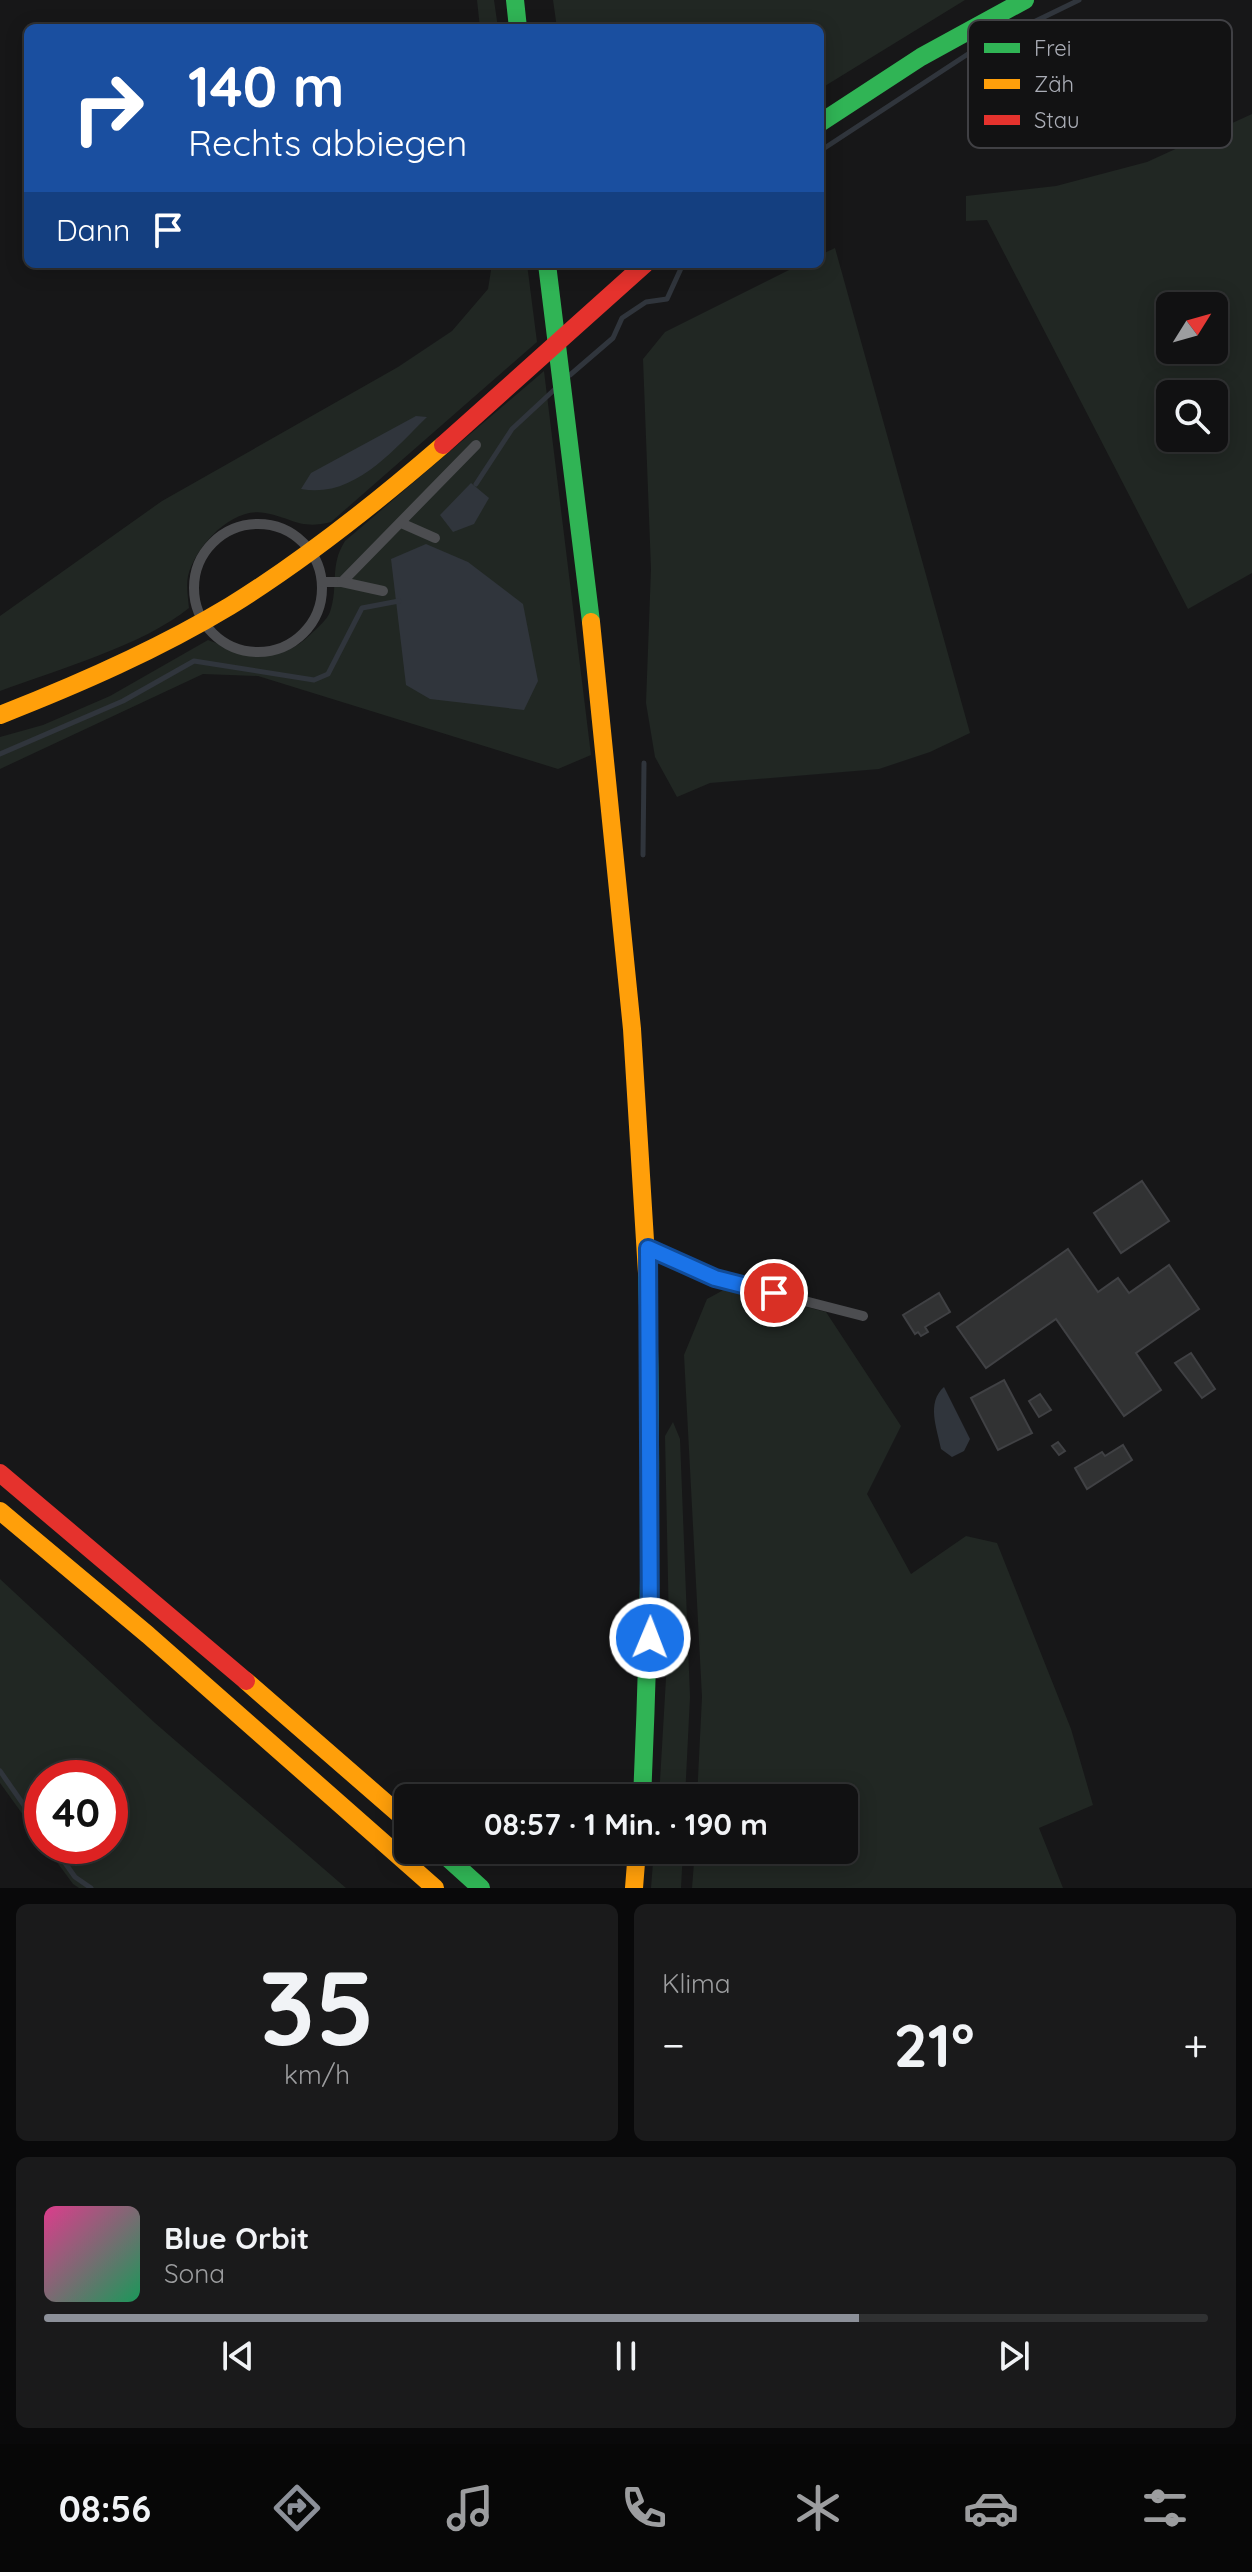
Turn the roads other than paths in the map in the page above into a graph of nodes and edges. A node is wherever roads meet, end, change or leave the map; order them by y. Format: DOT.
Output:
graph roads {
  1 [pos="515,0"];
  2 [pos="1025,0"];
  3 [pos="989,20"];
  4 [pos="518,24"];
  5 [pos="968,31"];
  6 [pos="824,120"];
  7 [pos="547,268"];
  8 [pos="641,268"];
  9 [pos="476,445"];
  10 [pos="401,523"];
  11 [pos="435,538"];
  12 [pos="311,550"];
  13 [pos="323,582"];
  14 [pos="342,582"];
  15 [pos="383,591"];
  16 [pos="204,621"];
  17 [pos="0,715"];
  18 [pos="648,1248"];
  19 [pos="863,1316"];
  20 [pos="0,1473"];
  21 [pos="0,1511"];
  22 [pos="0,1533"];
  23 [pos="59,1560"];
  24 [pos="643,1784"];
  25 [pos="394,1810"];
  26 [pos="454,1864"];
  27 [pos="636,1864"];
  28 [pos="435,1888"];
  29 [pos="481,1888"];
  30 [pos="634,1888"];
  1 -- 4 [label="main road"];
  2 -- 3 [label="main road"];
  5 -- 6 [label="main road"];
  7 -- 18 [label="main road"];
  8 -- 12 [label="main road"];
  9 -- 10 [label="lane"];
  10 -- 11 [label="lane"];
  10 -- 14 [label="lane"];
  12 -- 13 [label="lane"];
  12 -- 16 [label="main road"];
  12 -- 16 [label="lane"];
  13 -- 14 [label="lane"];
  13 -- 16 [label="lane"];
  14 -- 15 [label="lane"];
  16 -- 17 [label="main road"];
  18 -- 19 [label="lane"];
  18 -- 24 [label="main road"];
  20 -- 25 [label="main road"];
  21 -- 23 [label="main road"];
  22 -- 23 [label="main road"];
  23 -- 28 [label="main road"];
  26 -- 29 [label="main road"];
  27 -- 30 [label="main road"];
}
